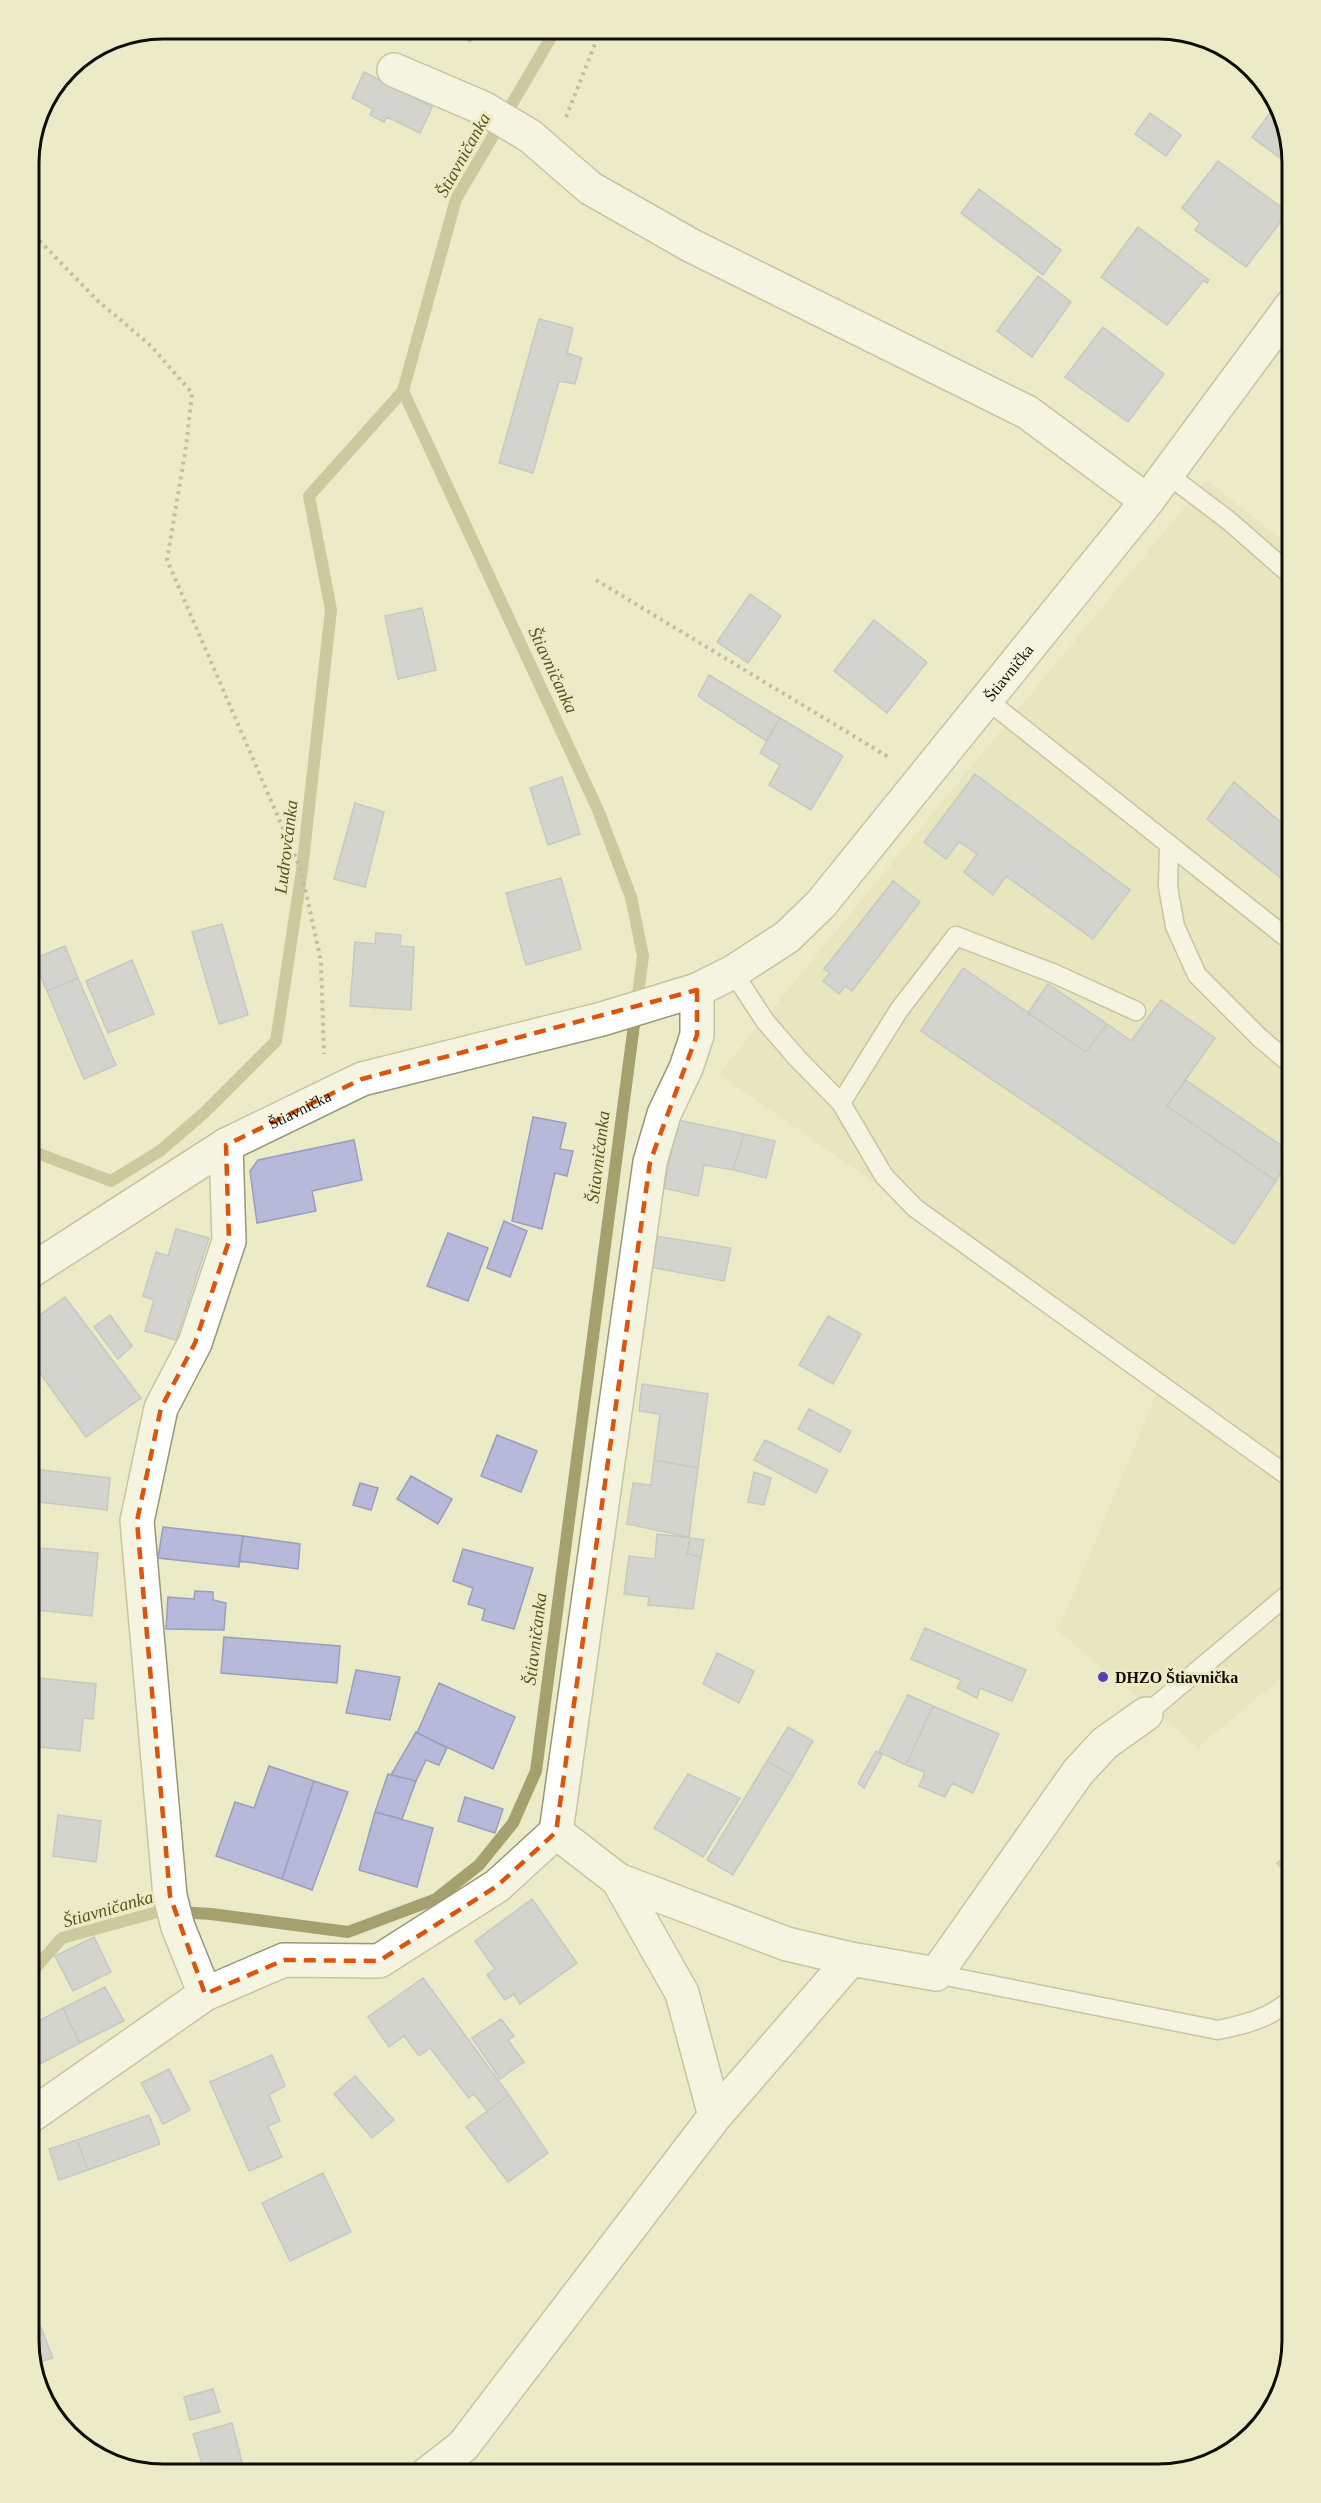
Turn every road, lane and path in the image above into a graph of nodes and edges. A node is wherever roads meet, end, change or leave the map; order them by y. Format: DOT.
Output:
graph roads {
  1 [pos="596,39"];
  2 [pos="394,70"];
  3 [pos="541,146"];
  4 [pos="39,240"];
  5 [pos="1282,319"];
  6 [pos="1167,474"];
  7 [pos="1147,501"];
  8 [pos="1282,567"];
  9 [pos="596,580"];
  10 [pos="986,699"];
  11 [pos="922,777"];
  12 [pos="1169,844"];
  13 [pos="1282,933"];
  14 [pos="733,972"];
  15 [pos="690,992"];
  16 [pos="1136,1011"];
  17 [pos="1282,1056"];
  18 [pos="326,1097"];
  19 [pos="841,1103"];
  20 [pos="226,1145"];
  21 [pos="39,1266"];
  22 [pos="1282,1471"];
  23 [pos="1282,1600"];
  24 [pos="1146,1714"];
  25 [pos="556,1832"];
  26 [pos="618,1880"];
  27 [pos="851,1959"];
  28 [pos="936,1974"];
  29 [pos="205,1994"];
  30 [pos="1282,2008"];
  31 [pos="39,2109"];
  32 [pos="715,2116"];
  33 [pos="440,2464"];
  1 -- 3 [label="path"];
  2 -- 3 [label="street"];
  3 -- 7 [label="street"];
  4 -- 18 [label="path"];
  5 -- 6 [label="street, Štiavnička"];
  6 -- 7 [label="street, Štiavnička"];
  6 -- 8 [label="lane"];
  7 -- 10 [label="street, Štiavnička"];
  9 -- 11 [label="path"];
  10 -- 11 [label="street, Štiavnička"];
  10 -- 12 [label="lane"];
  11 -- 14 [label="street, Štiavnička"];
  12 -- 13 [label="lane"];
  12 -- 17 [label="lane"];
  14 -- 15 [label="street, Štiavnička"];
  14 -- 19 [label="lane"];
  15 -- 18 [label="street, Štiavnička"];
  15 -- 25 [label="street"];
  16 -- 19 [label="lane"];
  18 -- 20 [label="street, Štiavnička"];
  19 -- 22 [label="lane"];
  20 -- 21 [label="street, Štiavnička"];
  20 -- 29 [label="street"];
  23 -- 24 [label="lane"];
  24 -- 28 [label="street"];
  25 -- 26 [label="street"];
  25 -- 29 [label="street"];
  26 -- 27 [label="street"];
  26 -- 32 [label="street"];
  27 -- 28 [label="street"];
  27 -- 32 [label="street"];
  28 -- 30 [label="lane"];
  29 -- 31 [label="street"];
  32 -- 33 [label="street"];
}
